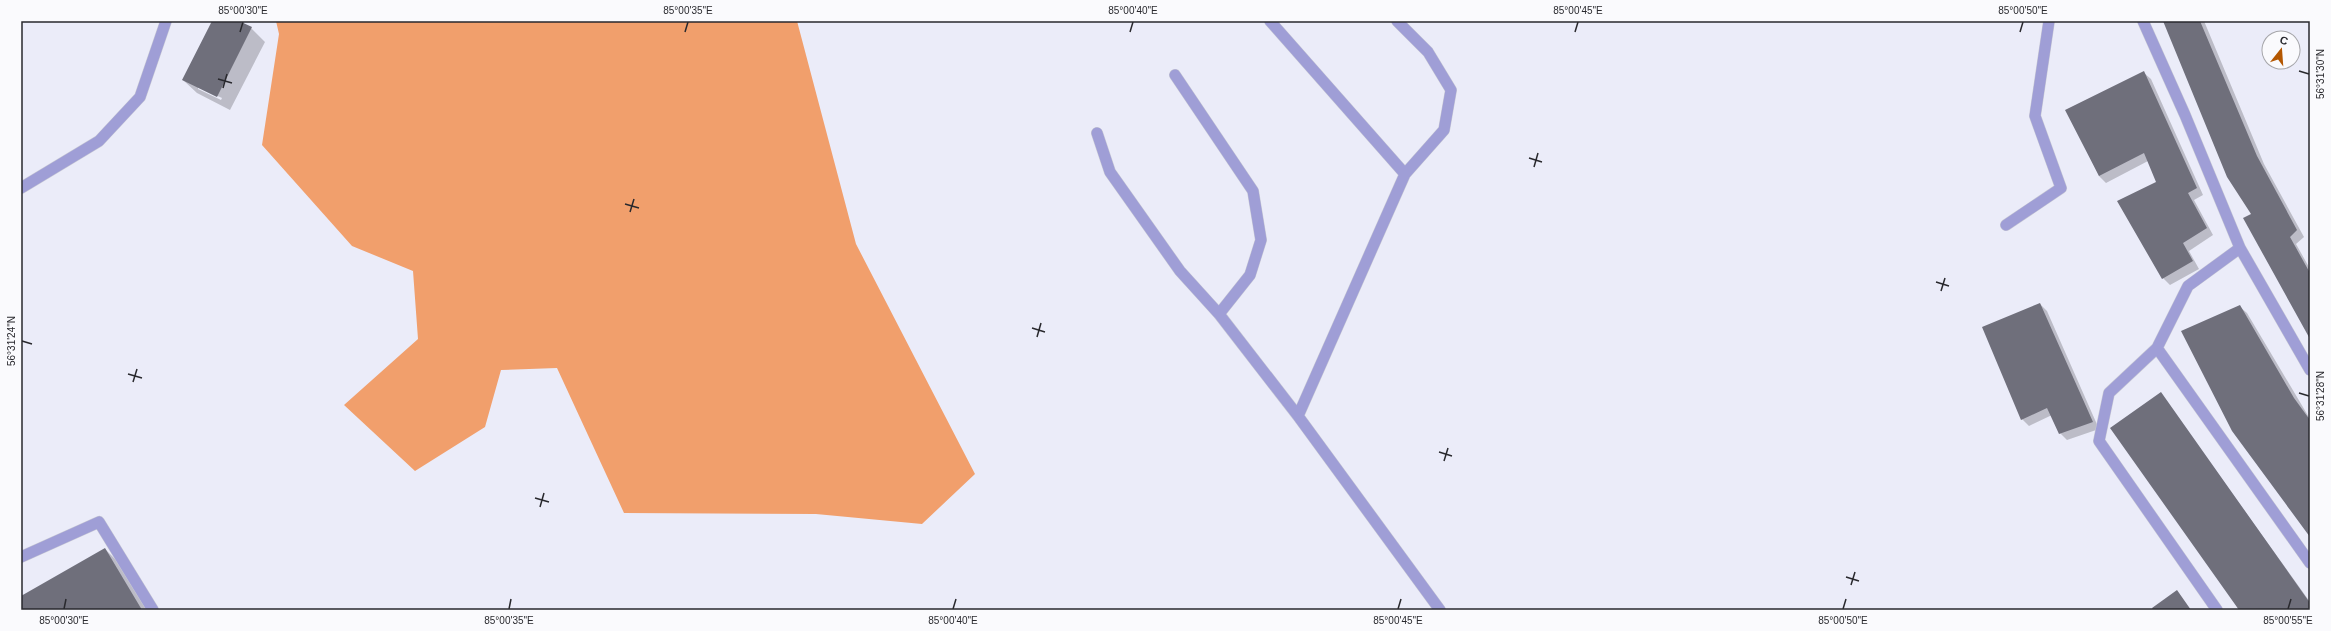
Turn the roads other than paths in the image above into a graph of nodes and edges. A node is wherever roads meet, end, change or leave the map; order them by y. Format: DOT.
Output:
graph roads {
  1 [pos="166,21"];
  2 [pos="1270,21"];
  3 [pos="1397,21"];
  4 [pos="2049,21"];
  5 [pos="2143,21"];
  6 [pos="1175,75"];
  7 [pos="1097,133"];
  8 [pos="1405,174"];
  9 [pos="21,188"];
  10 [pos="2006,225"];
  11 [pos="2240,248"];
  12 [pos="1219,314"];
  13 [pos="2157,348"];
  14 [pos="2310,370"];
  15 [pos="1298,416"];
  16 [pos="21,557"];
  17 [pos="2310,563"];
  18 [pos="153,610"];
  19 [pos="1440,610"];
  20 [pos="2217,610"];
  1 -- 9 [label="street"];
  2 -- 8 [label="street"];
  3 -- 8 [label="street"];
  4 -- 10 [label="street"];
  5 -- 11 [label="street"];
  6 -- 12 [label="street"];
  7 -- 12 [label="street"];
  8 -- 15 [label="street"];
  11 -- 13 [label="street"];
  11 -- 14 [label="street"];
  12 -- 15 [label="street"];
  13 -- 17 [label="street"];
  13 -- 20 [label="street"];
  15 -- 19 [label="street"];
  16 -- 18 [label="street"];
}
